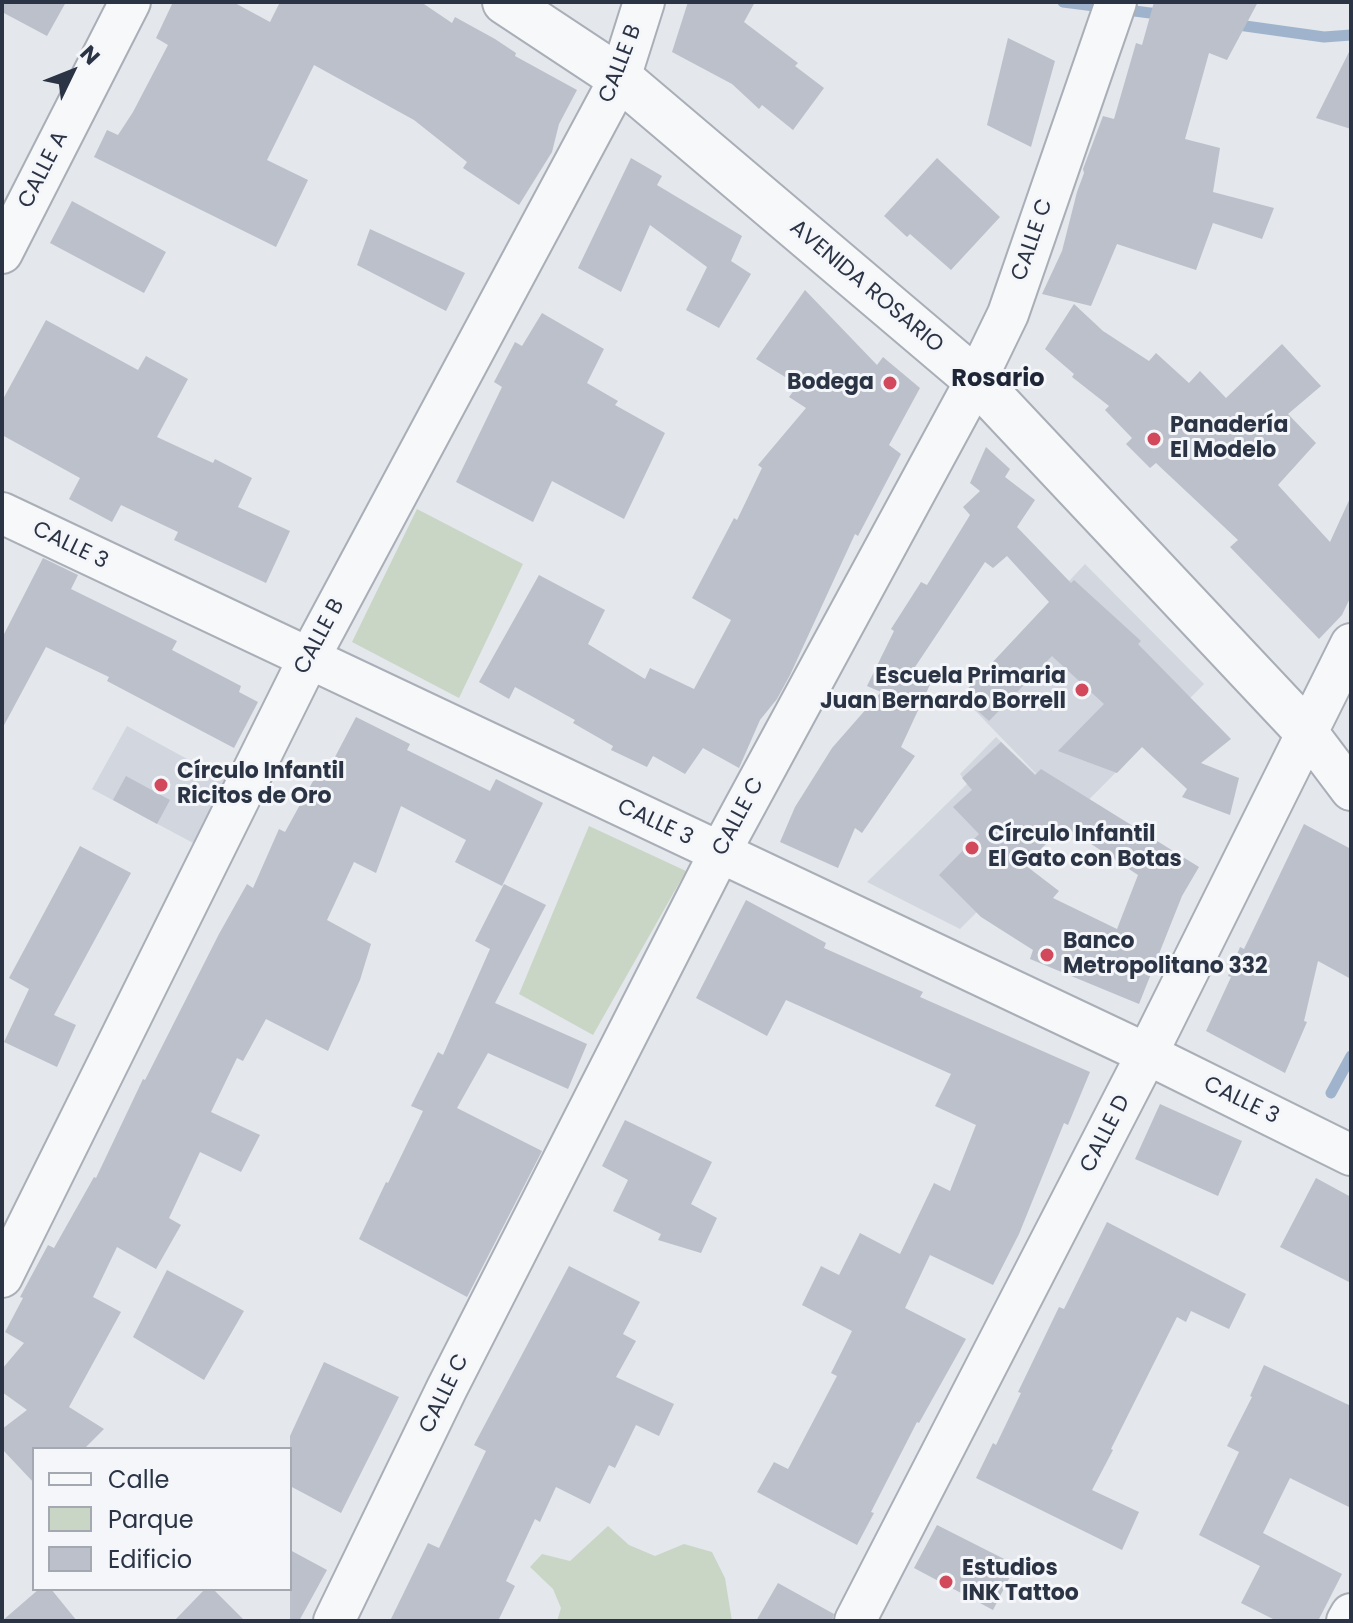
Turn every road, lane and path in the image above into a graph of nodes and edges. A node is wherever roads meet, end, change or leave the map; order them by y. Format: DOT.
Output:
graph roads {
  1 [pos="130,2"];
  2 [pos="505,2"];
  3 [pos="644,2"];
  4 [pos="1116,2"];
  5 [pos="620,78"];
  6 [pos="2,253"];
  7 [pos="976,380"];
  8 [pos="2,513"];
  9 [pos="1351,644"];
  10 [pos="308,660"];
  11 [pos="1308,733"];
  12 [pos="1351,790"];
  13 [pos="719,854"];
  14 [pos="1147,1054"];
  15 [pos="1351,1155"];
  16 [pos="2,1277"];
  17 [pos="1351,1614"];
  18 [pos="334,1621"];
  19 [pos="855,1621"];
  20 [pos="1347,1621"];
  1 -- 6 [label="street, CALLE A"];
  2 -- 5 [label="street, AVENIDA ROSARIO"];
  3 -- 5 [label="street, CALLE B"];
  4 -- 7 [label="street, CALLE C"];
  5 -- 7 [label="street, AVENIDA ROSARIO"];
  5 -- 10 [label="street, CALLE B"];
  7 -- 11 [label="street, AVENIDA ROSARIO"];
  7 -- 13 [label="street, CALLE C"];
  8 -- 10 [label="street, CALLE 3"];
  9 -- 11 [label="street, CALLE D"];
  10 -- 13 [label="street, CALLE 3"];
  10 -- 16 [label="street, CALLE B"];
  11 -- 12 [label="street, AVENIDA ROSARIO"];
  11 -- 14 [label="street, CALLE D"];
  13 -- 14 [label="street, CALLE 3"];
  13 -- 18 [label="street, CALLE C"];
  14 -- 15 [label="street, CALLE 3"];
  14 -- 19 [label="street, CALLE D"];
  17 -- 20 [label="street"];
}
